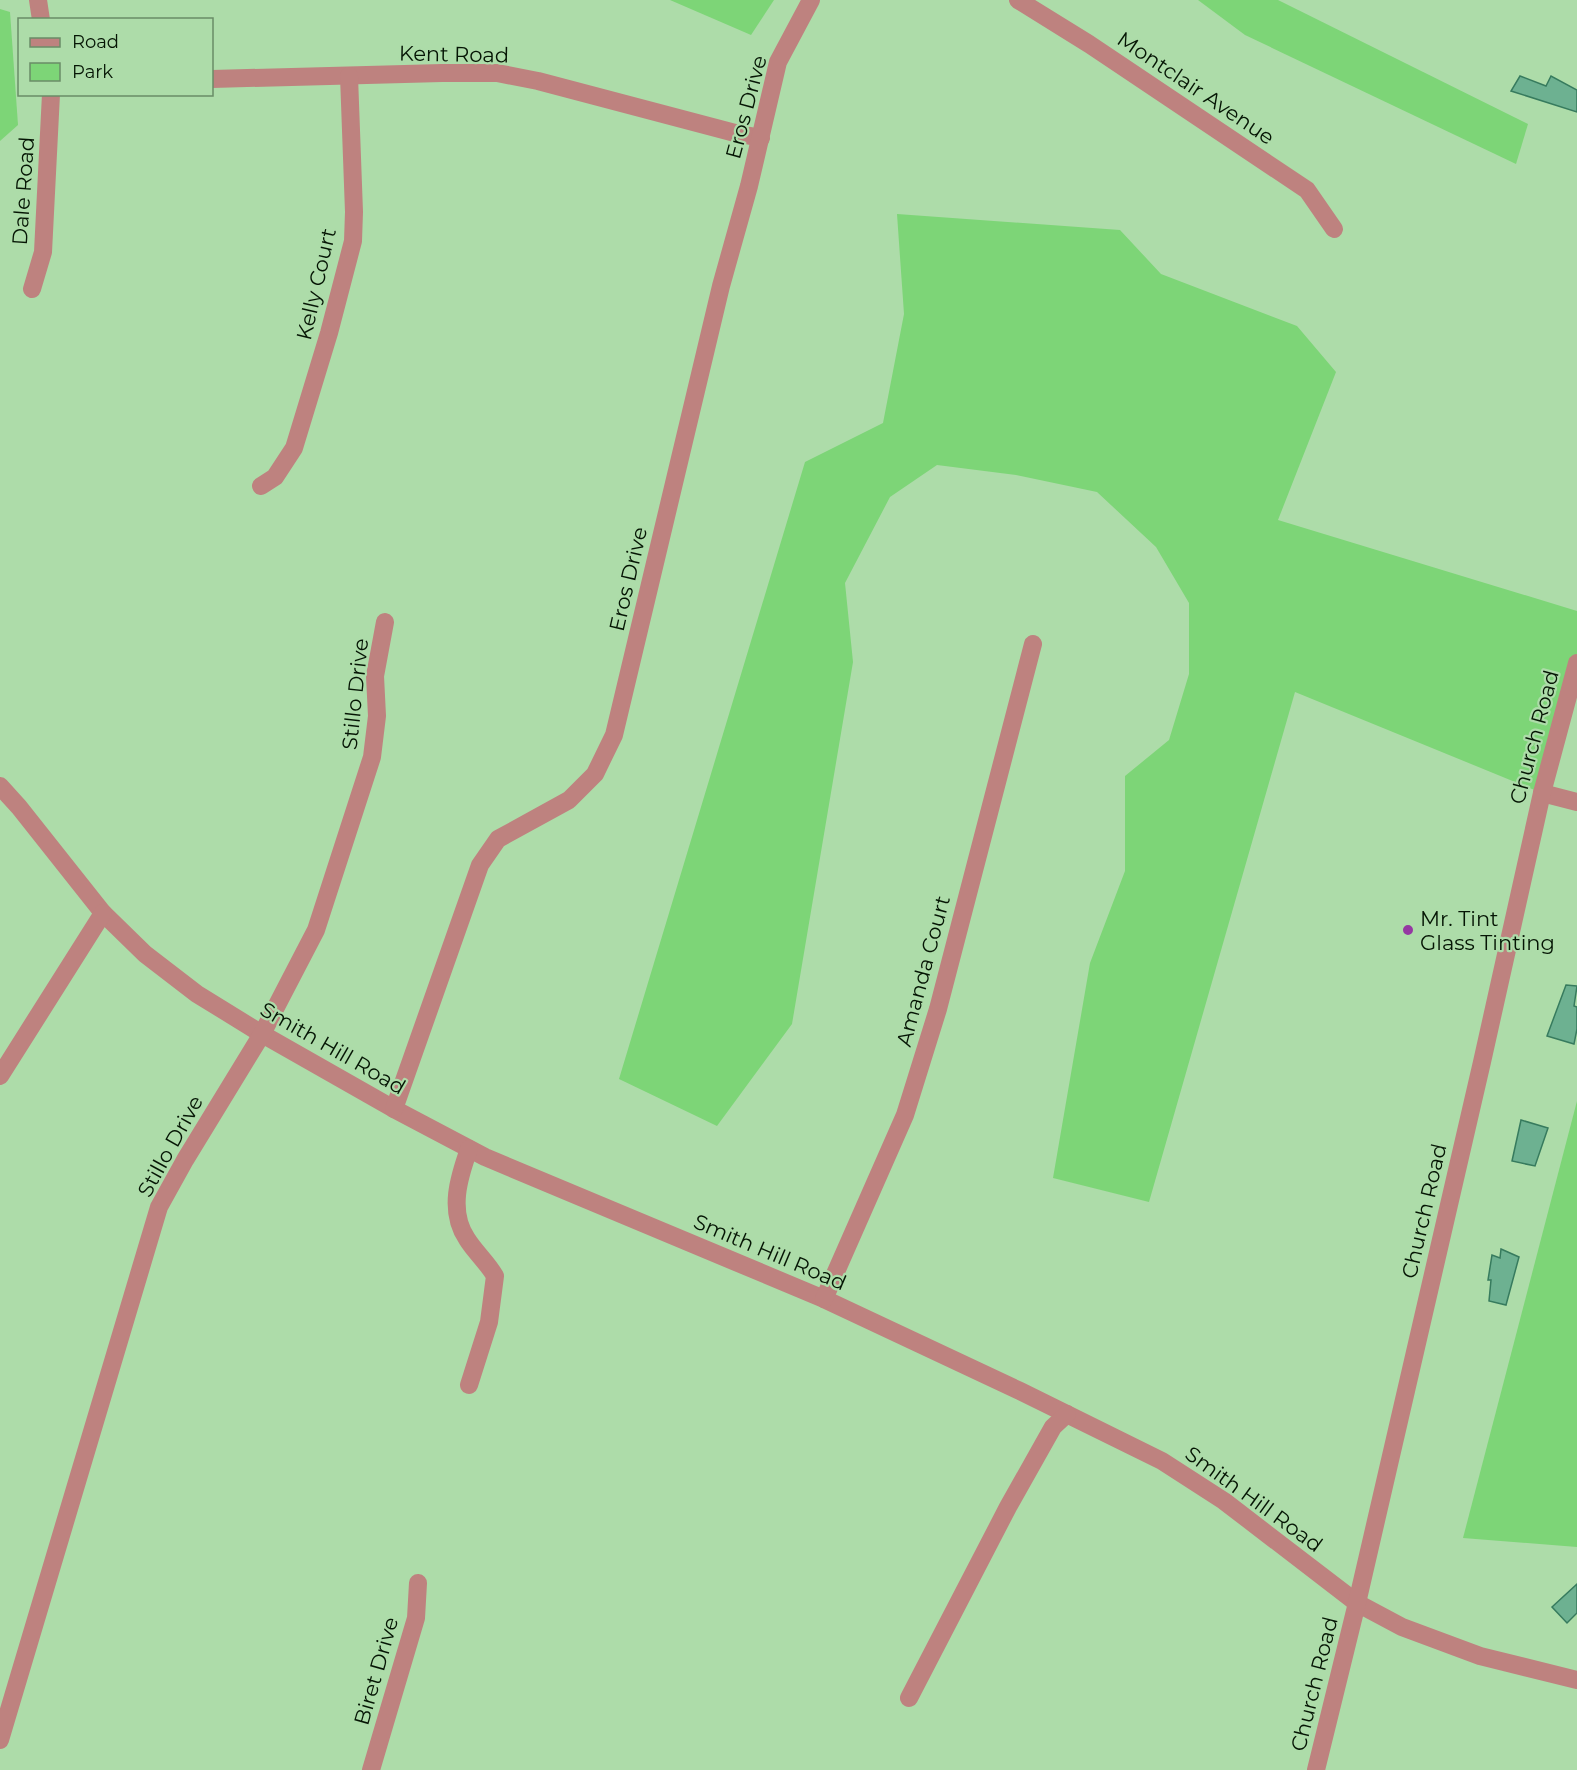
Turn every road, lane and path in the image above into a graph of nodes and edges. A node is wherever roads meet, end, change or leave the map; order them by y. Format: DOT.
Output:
graph roads {
  1 [pos="38,0"];
  2 [pos="811,0"];
  3 [pos="1018,0"];
  4 [pos="41,18"];
  5 [pos="349,76"];
  6 [pos="213,79"];
  7 [pos="51,96"];
  8 [pos="761,138"];
  9 [pos="1334,229"];
  10 [pos="32,289"];
  11 [pos="261,486"];
  12 [pos="385,622"];
  13 [pos="1033,644"];
  14 [pos="1577,663"];
  15 [pos="0,786"];
  16 [pos="1542,793"];
  17 [pos="1577,802"];
  18 [pos="103,913"];
  19 [pos="262,1034"];
  20 [pos="0,1076"];
  21 [pos="394,1109"];
  22 [pos="469,1149"];
  23 [pos="824,1299"];
  24 [pos="469,1385"];
  25 [pos="1067,1414"];
  26 [pos="418,1583"];
  27 [pos="1358,1603"];
  28 [pos="1577,1680"];
  29 [pos="909,1698"];
  30 [pos="0,1740"];
  31 [pos="371,1770"];
  32 [pos="1316,1770"];
  1 -- 4 [label="street"];
  2 -- 8 [label="street, Eros Drive"];
  3 -- 9 [label="street, Montclair Avenue"];
  5 -- 6 [label="street, Kent Road"];
  5 -- 8 [label="street, Kent Road"];
  5 -- 11 [label="street, Kelly Court"];
  7 -- 10 [label="street, Dale Road"];
  8 -- 21 [label="street, Eros Drive"];
  12 -- 19 [label="street, Stillo Drive"];
  13 -- 23 [label="street, Amanda Court"];
  14 -- 16 [label="street, Church Road"];
  15 -- 18 [label="street, Smith Hill Road"];
  16 -- 17 [label="street"];
  16 -- 27 [label="street, Church Road"];
  18 -- 19 [label="street, Smith Hill Road"];
  18 -- 20 [label="street"];
  19 -- 21 [label="street, Smith Hill Road"];
  19 -- 30 [label="street, Stillo Drive"];
  21 -- 22 [label="street, Smith Hill Road"];
  22 -- 23 [label="street, Smith Hill Road"];
  22 -- 24 [label="street"];
  23 -- 25 [label="street, Smith Hill Road"];
  25 -- 27 [label="street, Smith Hill Road"];
  25 -- 29 [label="street"];
  26 -- 31 [label="street, Biret Drive"];
  27 -- 28 [label="street, Smith Hill Road"];
  27 -- 32 [label="street, Church Road"];
}
